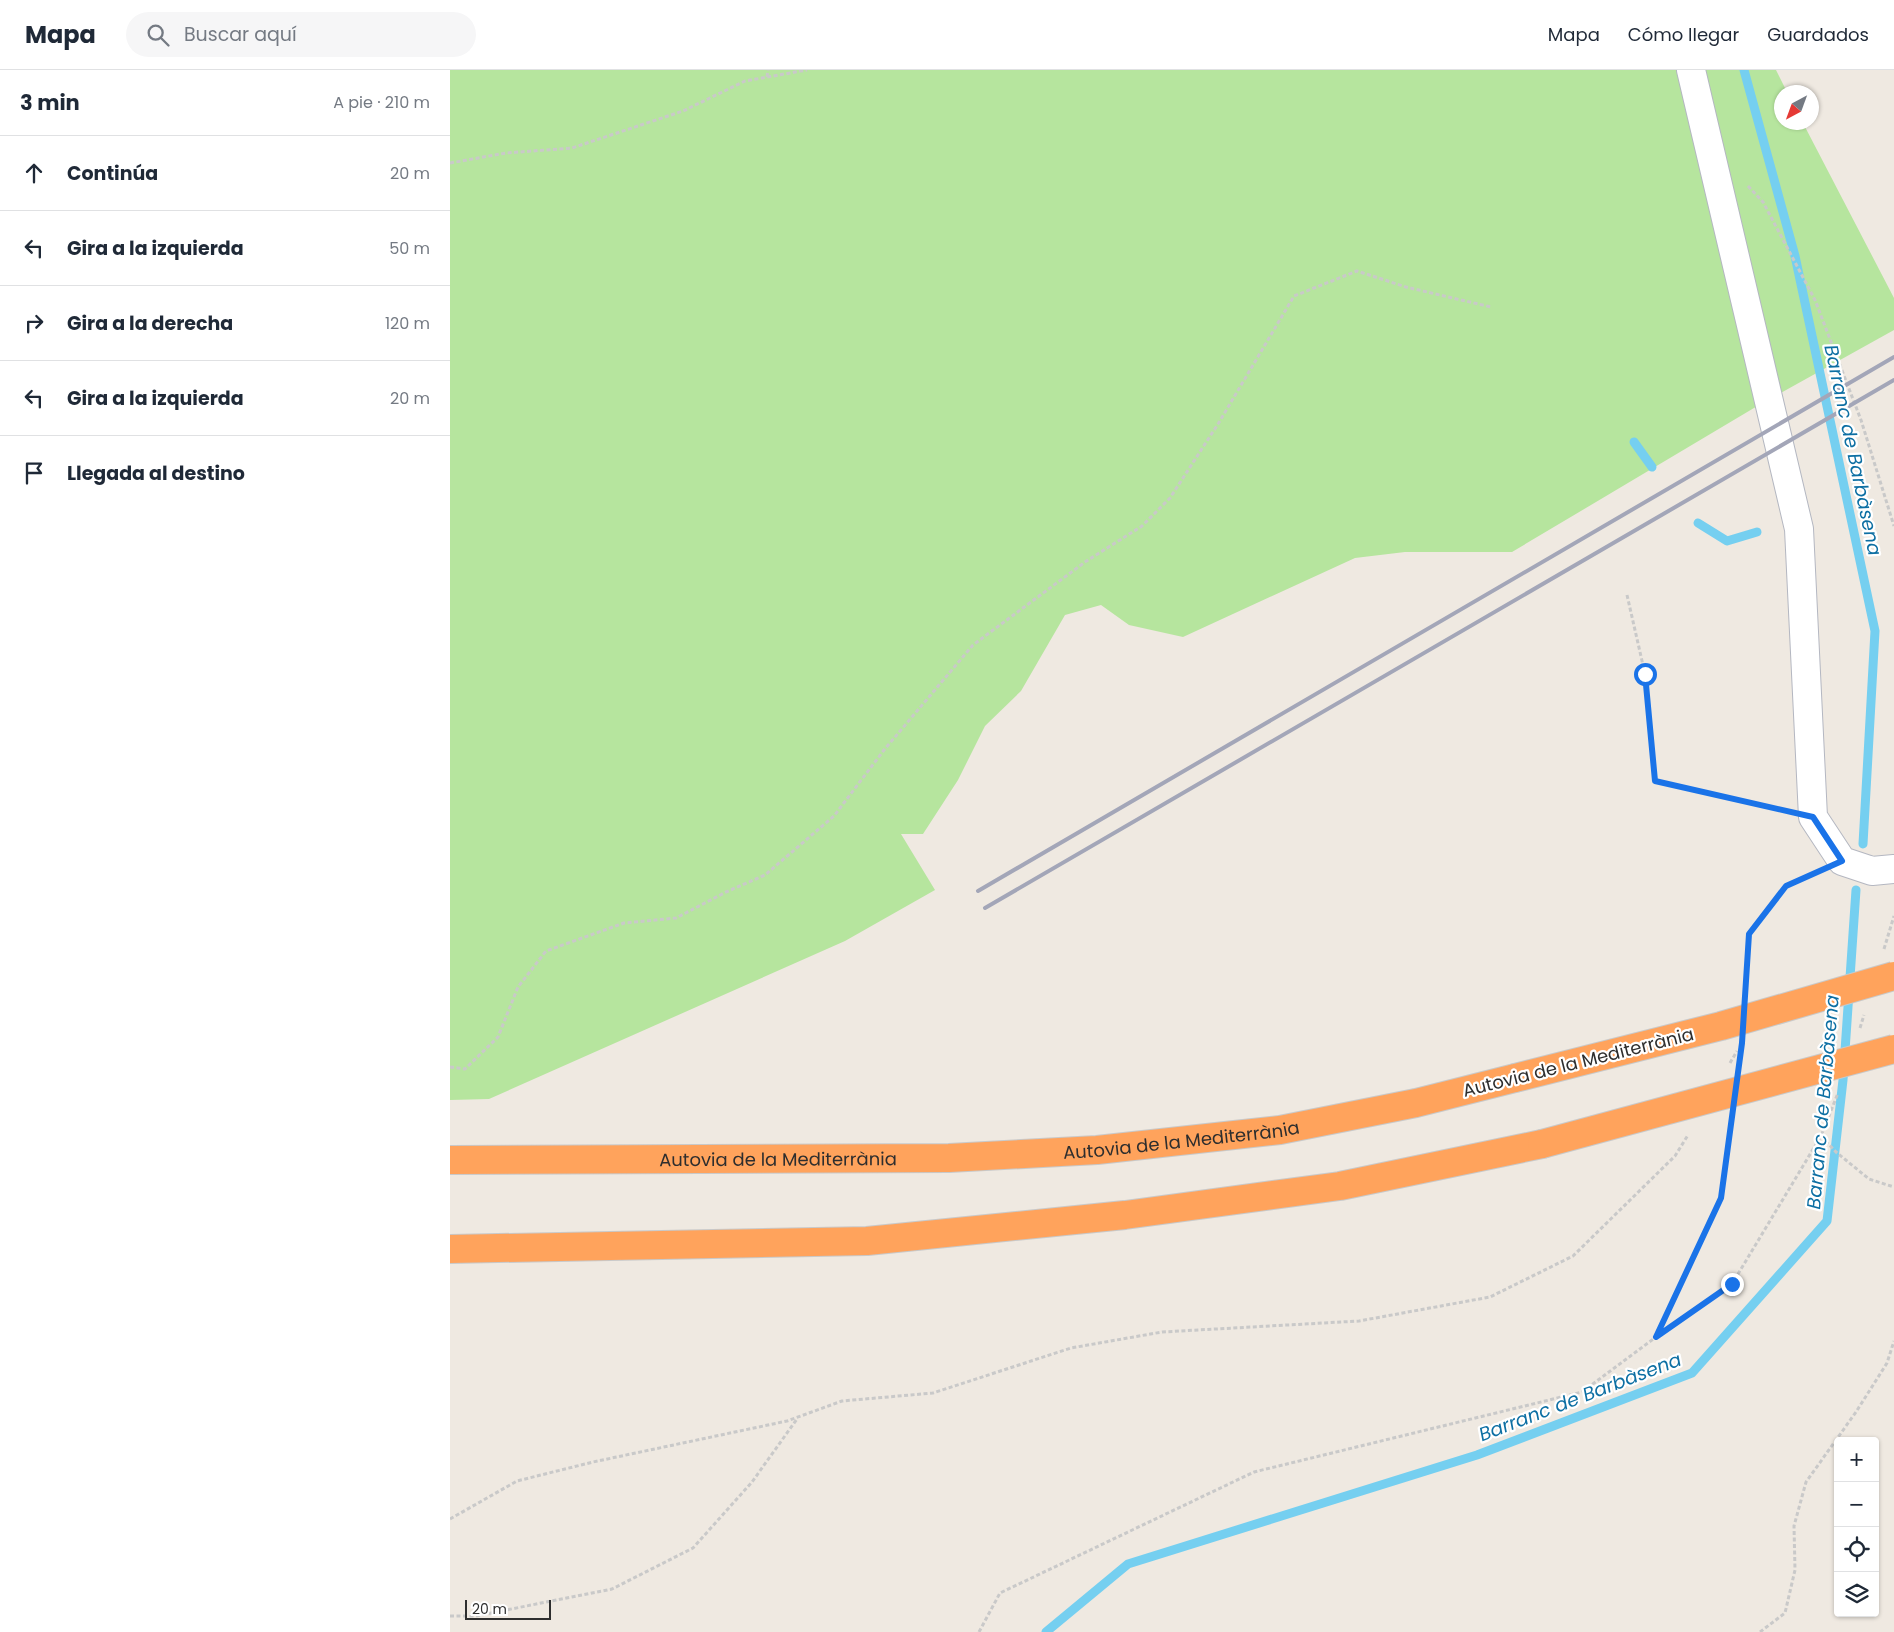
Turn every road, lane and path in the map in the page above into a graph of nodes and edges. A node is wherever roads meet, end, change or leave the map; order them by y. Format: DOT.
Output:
graph roads {
  1 [pos="768,70"];
  2 [pos="807,70"];
  3 [pos="1691,70"];
  4 [pos="767,77"];
  5 [pos="450,163"];
  6 [pos="1744,182"];
  7 [pos="1491,307"];
  8 [pos="1894,526"];
  9 [pos="1627,595"];
  10 [pos="1813,817"];
  11 [pos="1842,861"];
  12 [pos="1894,869"];
  13 [pos="1894,916"];
  14 [pos="1888,964"];
  15 [pos="1745,993"];
  16 [pos="1866,1007"];
  17 [pos="1858,1035"];
  18 [pos="1894,1048"];
  19 [pos="450,1067"];
  20 [pos="1728,1067"];
  21 [pos="1738,1072"];
  22 [pos="1840,1088"];
  23 [pos="1732,1120"];
  24 [pos="1689,1132"];
  25 [pos="1821,1136"];
  26 [pos="450,1160"];
  27 [pos="1894,1187"];
  28 [pos="450,1249"];
  29 [pos="1656,1337"];
  30 [pos="1894,1341"];
  31 [pos="1893,1348"];
  32 [pos="798,1417"];
  33 [pos="450,1519"];
  34 [pos="450,1616"];
  35 [pos="979,1632"];
  36 [pos="1760,1632"];
  1 -- 4 [label="path"];
  2 -- 4 [label="path"];
  3 -- 10 [label="street"];
  4 -- 5 [label="path"];
  6 -- 8 [label="path"];
  7 -- 19 [label="path"];
  9 -- 10 [label="path"];
  10 -- 11 [label="street"];
  11 -- 12 [label="street"];
  11 -- 15 [label="path"];
  13 -- 14 [label="path"];
  14 -- 26 [label="highway, Autovia de la Mediterrània, bridge"];
  16 -- 17 [label="path"];
  18 -- 28 [label="highway, bridge"];
  20 -- 21 [label="path"];
  22 -- 25 [label="path"];
  23 -- 29 [label="path"];
  24 -- 32 [label="path"];
  25 -- 27 [label="path"];
  25 -- 29 [label="path"];
  29 -- 35 [label="path"];
  30 -- 31 [label="path"];
  31 -- 36 [label="path"];
  32 -- 33 [label="path"];
  32 -- 34 [label="path"];
}
